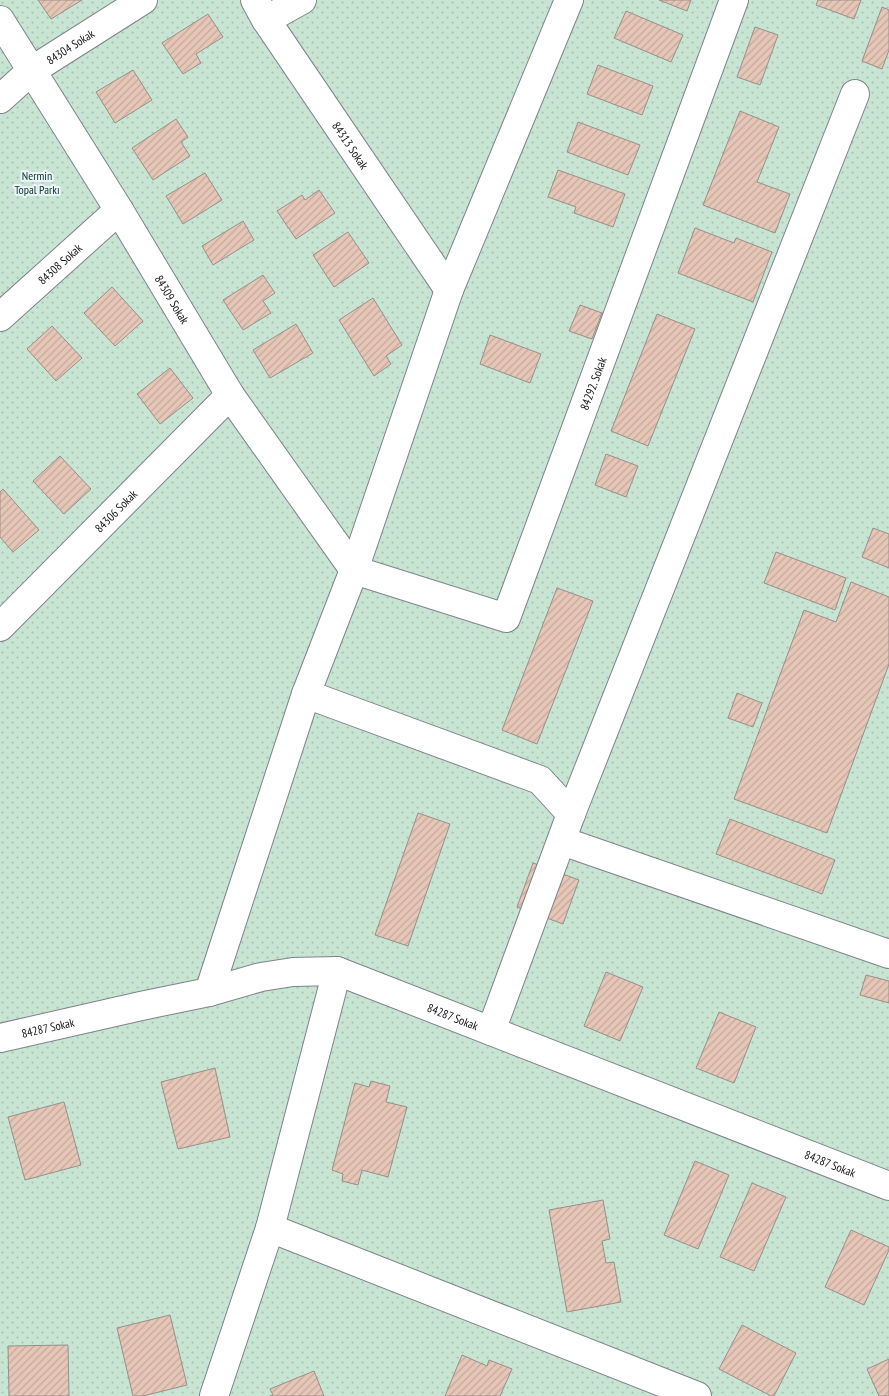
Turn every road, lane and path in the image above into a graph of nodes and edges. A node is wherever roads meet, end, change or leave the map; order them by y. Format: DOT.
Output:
graph roads {
  1 [pos="143,0"];
  2 [pos="302,0"];
  3 [pos="569,0"];
  4 [pos="734,0"];
  5 [pos="260,10"];
  6 [pos="0,20"];
  7 [pos="31,71"];
  8 [pos="855,94"];
  9 [pos="0,99"];
  10 [pos="119,210"];
  11 [pos="449,290"];
  12 [pos="0,317"];
  13 [pos="230,395"];
  14 [pos="354,570"];
  15 [pos="0,627"];
  16 [pos="306,694"];
  17 [pos="572,814"];
  18 [pos="562,841"];
  19 [pos="889,954"];
  20 [pos="338,971"];
  21 [pos="209,992"];
  22 [pos="491,1030"];
  23 [pos="0,1038"];
  24 [pos="889,1186"];
  25 [pos="270,1228"];
  26 [pos="647,1387"];
  27 [pos="214,1396"];
  28 [pos="697,1396"];
  1 -- 7 [label="street, 84304 Sokak"];
  2 -- 5 [label="street"];
  3 -- 11 [label="street"];
  4 -- 14 [label="street, 84292. Sokak"];
  5 -- 11 [label="street, 84313 Sokak"];
  6 -- 7 [label="street, 84309 Sokak"];
  7 -- 9 [label="street, 84304 Sokak"];
  7 -- 10 [label="street, 84309 Sokak"];
  8 -- 17 [label="street"];
  10 -- 12 [label="street, 84308 Sokak"];
  10 -- 13 [label="street, 84309 Sokak"];
  11 -- 14 [label="street"];
  13 -- 14 [label="street, 84309 Sokak"];
  13 -- 15 [label="street, 84306 Sokak"];
  14 -- 16 [label="street"];
  16 -- 17 [label="street"];
  16 -- 21 [label="street"];
  17 -- 18 [label="street"];
  18 -- 19 [label="street"];
  18 -- 22 [label="street"];
  20 -- 21 [label="street, 84287 Sokak"];
  20 -- 22 [label="street, 84287 Sokak"];
  20 -- 25 [label="street"];
  21 -- 23 [label="street, 84287 Sokak"];
  22 -- 24 [label="street, 84287 Sokak"];
  25 -- 26 [label="street"];
  25 -- 27 [label="street"];
  26 -- 28 [label="street"];
}
